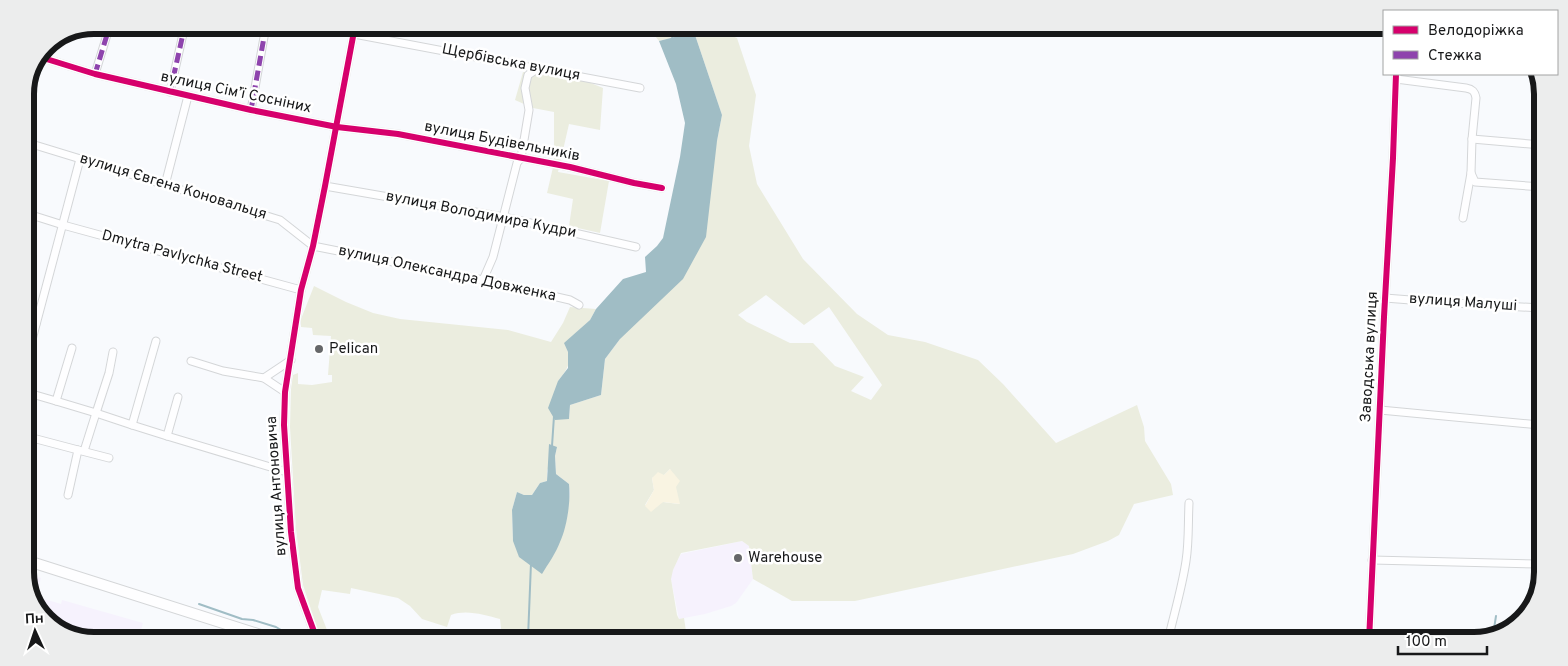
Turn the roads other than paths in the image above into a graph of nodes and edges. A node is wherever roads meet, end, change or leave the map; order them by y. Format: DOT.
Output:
graph roads {
  1 [pos="107,34"];
  2 [pos="183,34"];
  3 [pos="265,34"];
  4 [pos="354,34"];
  5 [pos="45,59"];
  6 [pos="540,68"];
  7 [pos="95,74"];
  8 [pos="1396,76"];
  9 [pos="640,88"];
  10 [pos="170,92"];
  11 [pos="188,96"];
  12 [pos="251,110"];
  13 [pos="337,127"];
  14 [pos="1472,139"];
  15 [pos="1534,144"];
  16 [pos="34,145"];
  17 [pos="521,158"];
  18 [pos="80,159"];
  19 [pos="1471,173"];
  20 [pos="165,185"];
  21 [pos="326,186"];
  22 [pos="1534,186"];
  23 [pos="662,188"];
  24 [pos="34,216"];
  25 [pos="504,217"];
  26 [pos="1463,218"];
  27 [pos="63,225"];
  28 [pos="313,246"];
  29 [pos="636,247"];
  30 [pos="484,280"];
  31 [pos="302,290"];
  32 [pos="1385,298"];
  33 [pos="580,305"];
  34 [pos="1534,308"];
  35 [pos="36,324"];
  36 [pos="34,332"];
  37 [pos="156,341"];
  38 [pos="72,348"];
  39 [pos="113,352"];
  40 [pos="291,360"];
  41 [pos="191,361"];
  42 [pos="264,378"];
  43 [pos="285,392"];
  44 [pos="34,395"];
  45 [pos="178,397"];
  46 [pos="56,401"];
  47 [pos="1380,410"];
  48 [pos="96,413"];
  49 [pos="1534,423"];
  50 [pos="132,425"];
  51 [pos="167,436"];
  52 [pos="34,438"];
  53 [pos="81,451"];
  54 [pos="109,458"];
  55 [pos="287,472"];
  56 [pos="68,495"];
  57 [pos="1189,503"];
  58 [pos="1372,560"];
  59 [pos="34,563"];
  60 [pos="1534,564"];
  61 [pos="251,632"];
  62 [pos="314,632"];
  63 [pos="1170,632"];
  64 [pos="1369,632"];
  1 -- 7 [label="street"];
  2 -- 10 [label="street"];
  3 -- 12 [label="street"];
  4 -- 6 [label="street, Щербівська вулиця"];
  4 -- 13 [label="street"];
  5 -- 7 [label="street, вулиця Сім’ї Сосніних"];
  6 -- 9 [label="street, Щербівська вулиця"];
  6 -- 17 [label="street"];
  7 -- 10 [label="street, вулиця Сім’ї Сосніних"];
  8 -- 14 [label="street"];
  8 -- 32 [label="street, Заводська вулиця"];
  10 -- 11 [label="street, вулиця Сім’ї Сосніних"];
  11 -- 12 [label="street, вулиця Сім’ї Сосніних"];
  11 -- 20 [label="street"];
  12 -- 13 [label="street, вулиця Сім’ї Сосніних"];
  13 -- 17 [label="street, вулиця Будівельників"];
  13 -- 21 [label="street, вулиця Антоновича"];
  14 -- 15 [label="street"];
  14 -- 19 [label="street"];
  16 -- 18 [label="street, вулиця Євгена Коновальця"];
  17 -- 23 [label="street, вулиця Будівельників"];
  17 -- 25 [label="street"];
  18 -- 20 [label="street, вулиця Євгена Коновальця"];
  18 -- 27 [label="street"];
  19 -- 22 [label="street"];
  19 -- 26 [label="street"];
  20 -- 28 [label="street, вулиця Євгена Коновальця"];
  21 -- 25 [label="street, вулиця Володимира Кудри"];
  21 -- 28 [label="street, вулиця Антоновича"];
  24 -- 27 [label="street, Dmytra Pavlychka Street"];
  25 -- 29 [label="street, вулиця Володимира Кудри"];
  25 -- 30 [label="street"];
  27 -- 31 [label="street, Dmytra Pavlychka Street"];
  27 -- 35 [label="street"];
  28 -- 30 [label="street, вулиця Олександра Довженка"];
  28 -- 31 [label="street, вулиця Антоновича"];
  30 -- 33 [label="street, вулиця Олександра Довженка"];
  31 -- 40 [label="street, вулиця Антоновича"];
  32 -- 34 [label="street, вулиця Малуші"];
  32 -- 47 [label="street, Заводська вулиця"];
  35 -- 36 [label="street"];
  37 -- 50 [label="street"];
  38 -- 46 [label="street"];
  39 -- 48 [label="street"];
  40 -- 42 [label="street"];
  40 -- 43 [label="street, вулиця Антоновича"];
  41 -- 42 [label="street"];
  42 -- 43 [label="street"];
  43 -- 55 [label="street, вулиця Антоновича"];
  44 -- 46 [label="street"];
  45 -- 51 [label="street"];
  46 -- 48 [label="street"];
  47 -- 49 [label="street"];
  47 -- 58 [label="street, Заводська вулиця"];
  48 -- 50 [label="street"];
  48 -- 53 [label="street"];
  50 -- 51 [label="street"];
  51 -- 55 [label="street"];
  52 -- 53 [label="street"];
  53 -- 54 [label="street"];
  53 -- 56 [label="street"];
  55 -- 62 [label="street, вулиця Антоновича"];
  57 -- 63 [label="street"];
  58 -- 60 [label="street"];
  58 -- 64 [label="street, Заводська вулиця"];
  59 -- 61 [label="street"];
}
